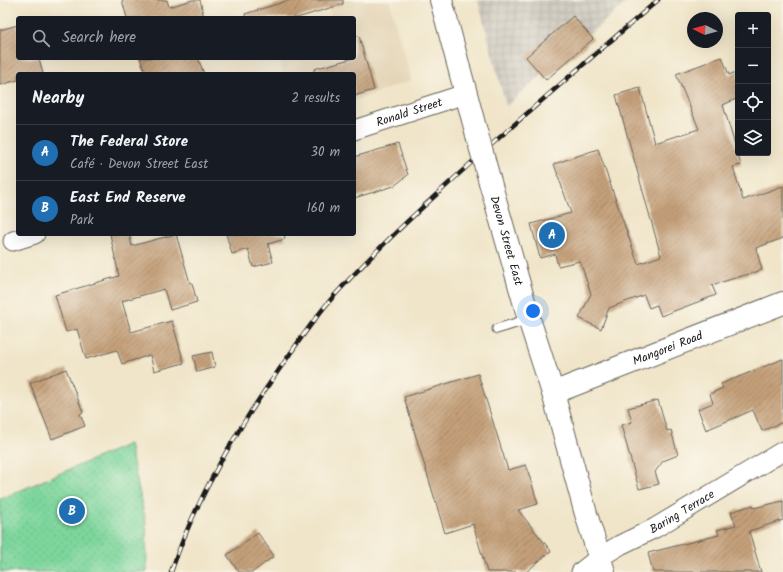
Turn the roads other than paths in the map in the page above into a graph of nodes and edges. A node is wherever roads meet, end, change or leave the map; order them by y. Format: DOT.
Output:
graph roads {
  1 [pos="441,0"];
  2 [pos="465,94"];
  3 [pos="356,129"];
  4 [pos="29,236"];
  5 [pos="14,241"];
  6 [pos="783,303"];
  7 [pos="529,319"];
  8 [pos="497,329"];
  9 [pos="553,394"];
  10 [pos="783,451"];
  11 [pos="602,565"];
  12 [pos="581,572"];
  1 -- 2 [label="main road, Devon Street East"];
  2 -- 3 [label="street, Ronald Street"];
  2 -- 7 [label="main road, Devon Street East, bridge"];
  4 -- 5 [label="street"];
  6 -- 9 [label="main road, Mangorei Road"];
  7 -- 8 [label="lane"];
  7 -- 9 [label="main road, Devon Street East"];
  9 -- 11 [label="main road, Devon Street East"];
  10 -- 11 [label="street, Baring Terrace"];
  11 -- 12 [label="street, Baring Terrace"];
}
